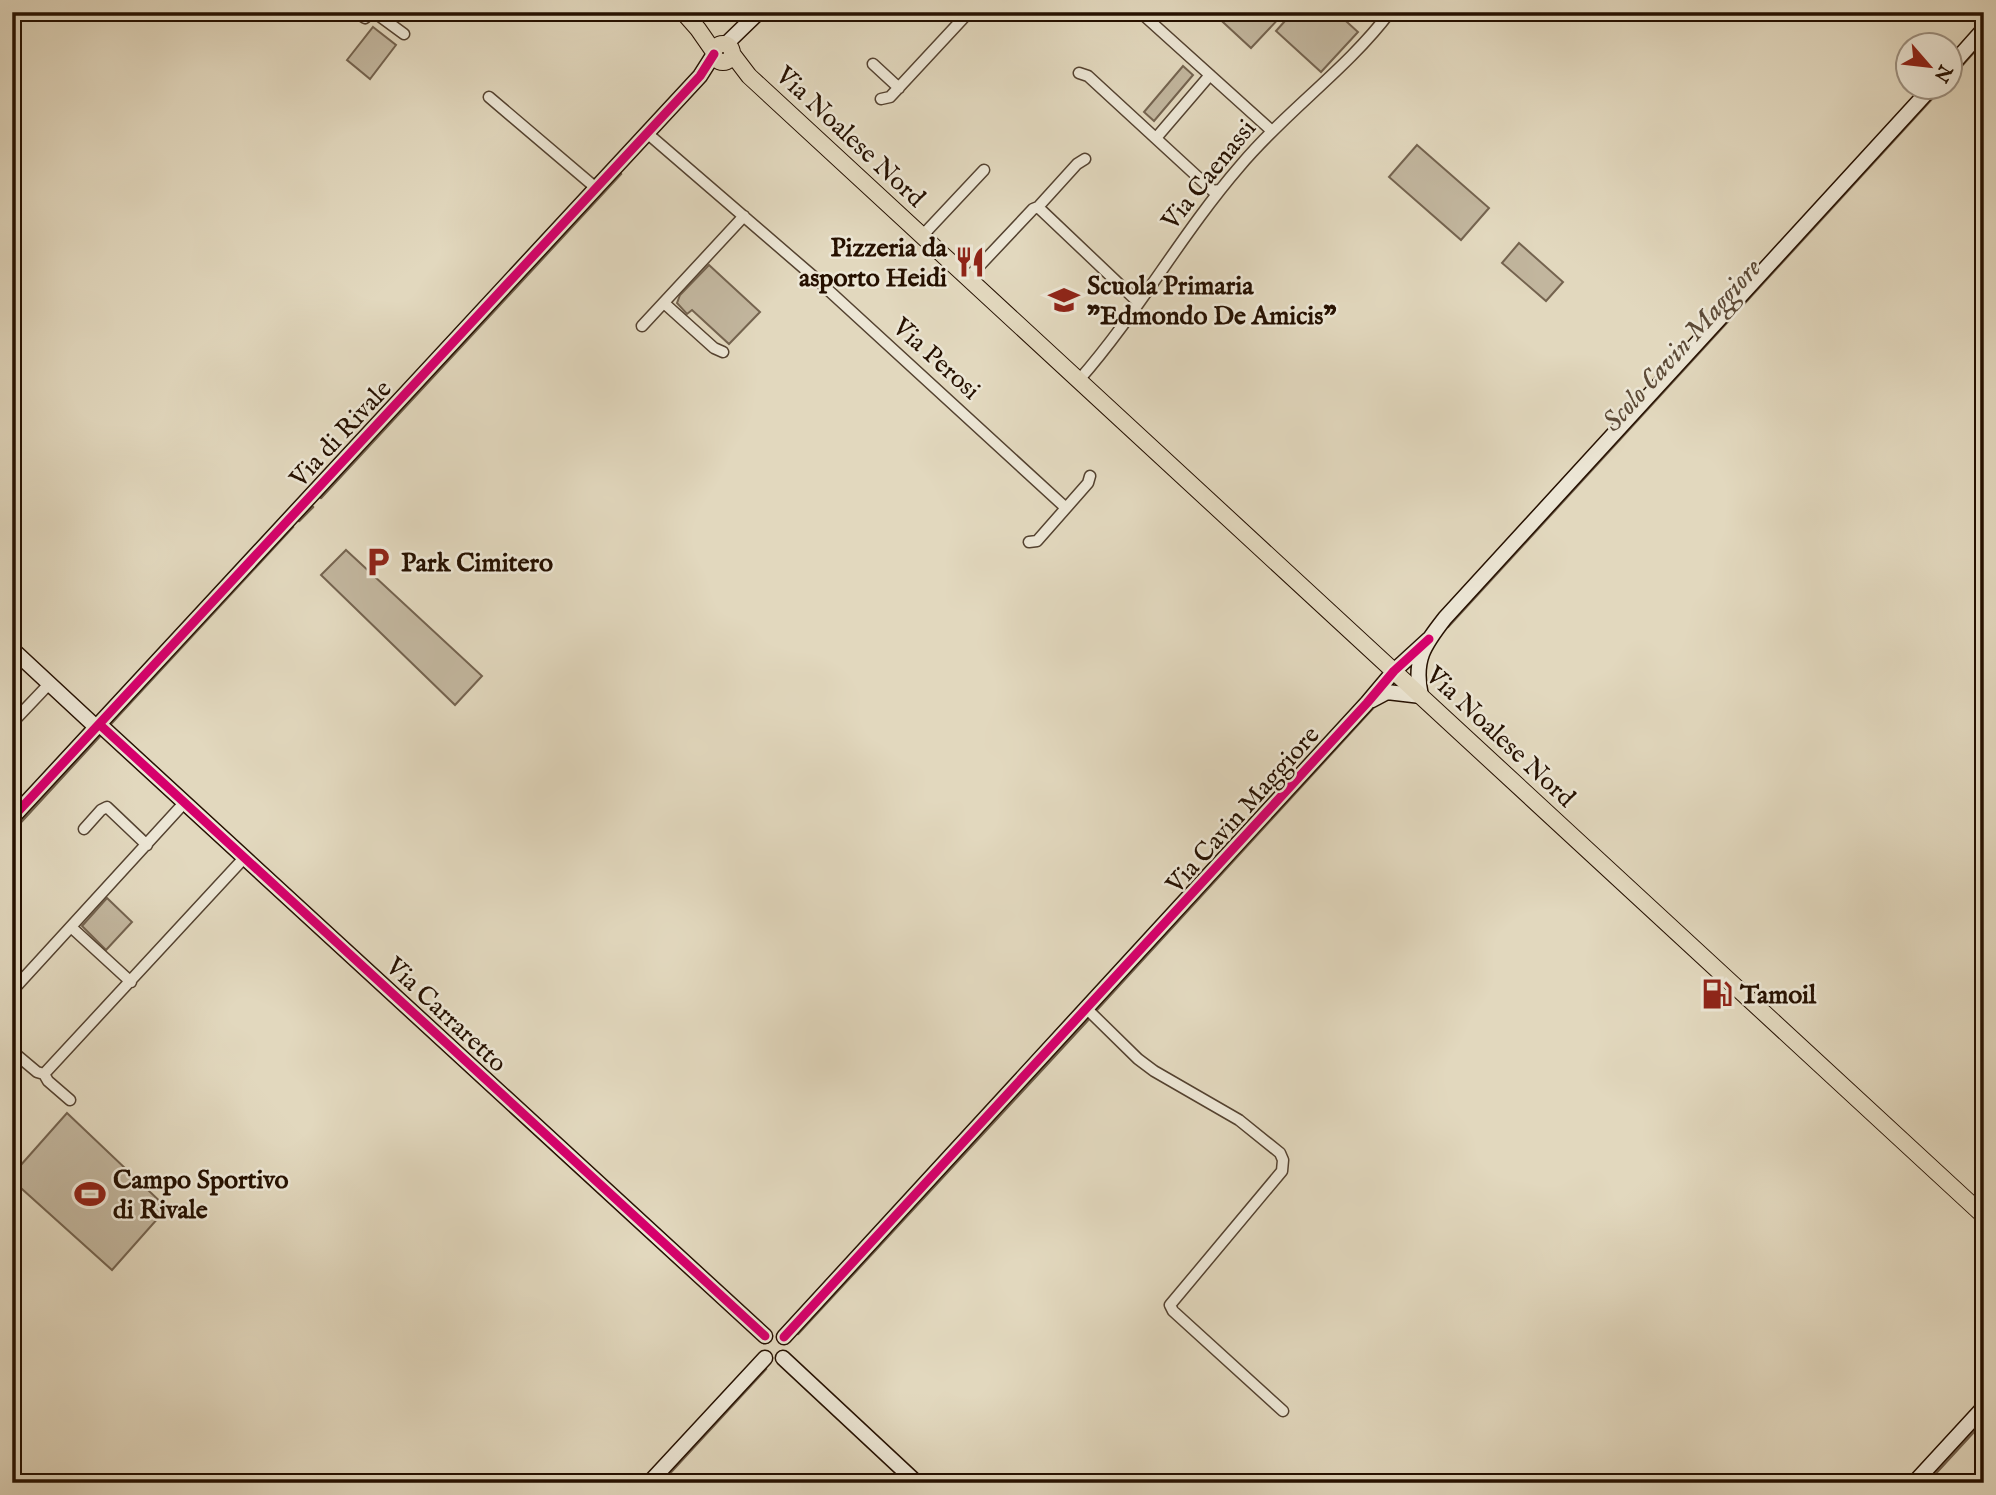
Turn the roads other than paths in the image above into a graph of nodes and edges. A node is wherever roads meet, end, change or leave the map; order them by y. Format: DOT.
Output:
graph roads {
  1 [pos="355,12"];
  2 [pos="373,12"];
  3 [pos="683,12"];
  4 [pos="759,12"];
  5 [pos="969,12"];
  6 [pos="1140,12"];
  7 [pos="1390,12"];
  8 [pos="1984,29"];
  9 [pos="404,34"];
  10 [pos="1965,50"];
  11 [pos="723,53"];
  12 [pos="873,64"];
  13 [pos="1079,73"];
  14 [pos="1210,75"];
  15 [pos="899,88"];
  16 [pos="489,97"];
  17 [pos="881,99"];
  18 [pos="1918,102"];
  19 [pos="1272,131"];
  20 [pos="647,134"];
  21 [pos="1156,138"];
  22 [pos="1085,159"];
  23 [pos="984,170"];
  24 [pos="596,188"];
  25 [pos="1219,190"];
  26 [pos="1038,207"];
  27 [pos="744,216"];
  28 [pos="922,236"];
  29 [pos="968,278"];
  30 [pos="1138,302"];
  31 [pos="664,303"];
  32 [pos="642,326"];
  33 [pos="723,352"];
  34 [pos="1079,380"];
  35 [pos="1090,476"];
  36 [pos="1066,508"];
  37 [pos="1029,542"];
  38 [pos="1429,639"];
  39 [pos="12,649"];
  40 [pos="1417,665"];
  41 [pos="1396,673"];
  42 [pos="50,683"];
  43 [pos="1387,692"];
  44 [pos="1421,696"];
  45 [pos="1367,703"];
  46 [pos="12,723"];
  47 [pos="98,725"];
  48 [pos="186,803"];
  49 [pos="12,818"];
  50 [pos="83,828"];
  51 [pos="147,845"];
  52 [pos="245,857"];
  53 [pos="71,927"];
  54 [pos="131,982"];
  55 [pos="12,991"];
  56 [pos="1091,1014"];
  57 [pos="12,1051"];
  58 [pos="44,1074"];
  59 [pos="70,1100"];
  60 [pos="1984,1216"];
  61 [pos="765,1336"];
  62 [pos="784,1337"];
  63 [pos="765,1358"];
  64 [pos="783,1358"];
  65 [pos="1984,1407"];
  66 [pos="1283,1410"];
  67 [pos="649,1483"];
  68 [pos="917,1483"];
  69 [pos="1914,1483"];
  1 -- 2 [label="street"];
  2 -- 9 [label="street"];
  3 -- 11 [label="main road"];
  4 -- 11 [label="street, Via di Rivale"];
  5 -- 15 [label="street"];
  6 -- 14 [label="street"];
  7 -- 19 [label="street, Via Caenassi"];
  8 -- 10 [label="street"];
  11 -- 20 [label="street, Via di Rivale"];
  11 -- 28 [label="main road, Via Noalese Nord"];
  12 -- 15 [label="street"];
  13 -- 21 [label="street"];
  14 -- 19 [label="street"];
  14 -- 21 [label="street"];
  15 -- 17 [label="street"];
  16 -- 24 [label="street"];
  18 -- 38 [label="street, Via Cavin Maggiore"];
  19 -- 25 [label="street, Via Caenassi"];
  20 -- 24 [label="street, Via di Rivale"];
  20 -- 27 [label="street, Via Perosi"];
  21 -- 25 [label="street"];
  22 -- 26 [label="street"];
  23 -- 28 [label="street, Via Noalese Nord"];
  24 -- 47 [label="street, Via di Rivale"];
  25 -- 30 [label="street, Via Caenassi"];
  26 -- 29 [label="street"];
  26 -- 30 [label="street"];
  27 -- 31 [label="street"];
  27 -- 36 [label="street, Via Perosi"];
  28 -- 29 [label="main road, Via Noalese Nord"];
  29 -- 34 [label="main road, Via Noalese Nord"];
  30 -- 34 [label="street, Via Caenassi"];
  31 -- 32 [label="street"];
  31 -- 33 [label="street"];
  34 -- 41 [label="main road, Via Noalese Nord"];
  35 -- 36 [label="street"];
  36 -- 37 [label="street"];
  38 -- 40 [label="street, Via Cavin Maggiore"];
  38 -- 41 [label="street, Via Cavin Maggiore"];
  39 -- 42 [label="street, Via Carraretto"];
  40 -- 41 [label="street, Via Cavin Maggiore"];
  40 -- 44 [label="street"];
  41 -- 43 [label="street, Via Cavin Maggiore"];
  41 -- 44 [label="main road, Via Noalese Nord"];
  41 -- 45 [label="street, Via Cavin Maggiore"];
  42 -- 46 [label="street"];
  42 -- 47 [label="street, Via Carraretto"];
  43 -- 44 [label="street"];
  43 -- 45 [label="street, Via Cavin Maggiore"];
  44 -- 60 [label="main road, Via Noalese Nord"];
  45 -- 56 [label="street, Via Cavin Maggiore"];
  47 -- 48 [label="street, Via Carraretto"];
  47 -- 49 [label="street, Via di Rivale"];
  48 -- 51 [label="street"];
  48 -- 52 [label="street, Via Carraretto"];
  50 -- 51 [label="street"];
  51 -- 53 [label="street"];
  52 -- 54 [label="street"];
  52 -- 61 [label="street, Via Carraretto"];
  53 -- 54 [label="street"];
  53 -- 55 [label="street"];
  54 -- 58 [label="street"];
  56 -- 62 [label="street, Via Cavin Maggiore"];
  56 -- 66 [label="street"];
  57 -- 58 [label="street"];
  58 -- 59 [label="street"];
  61 -- 62 [label="street"];
  61 -- 63 [label="street"];
  62 -- 64 [label="street"];
  63 -- 64 [label="street"];
  63 -- 67 [label="street"];
  64 -- 68 [label="street"];
  65 -- 69 [label="street"];
}
